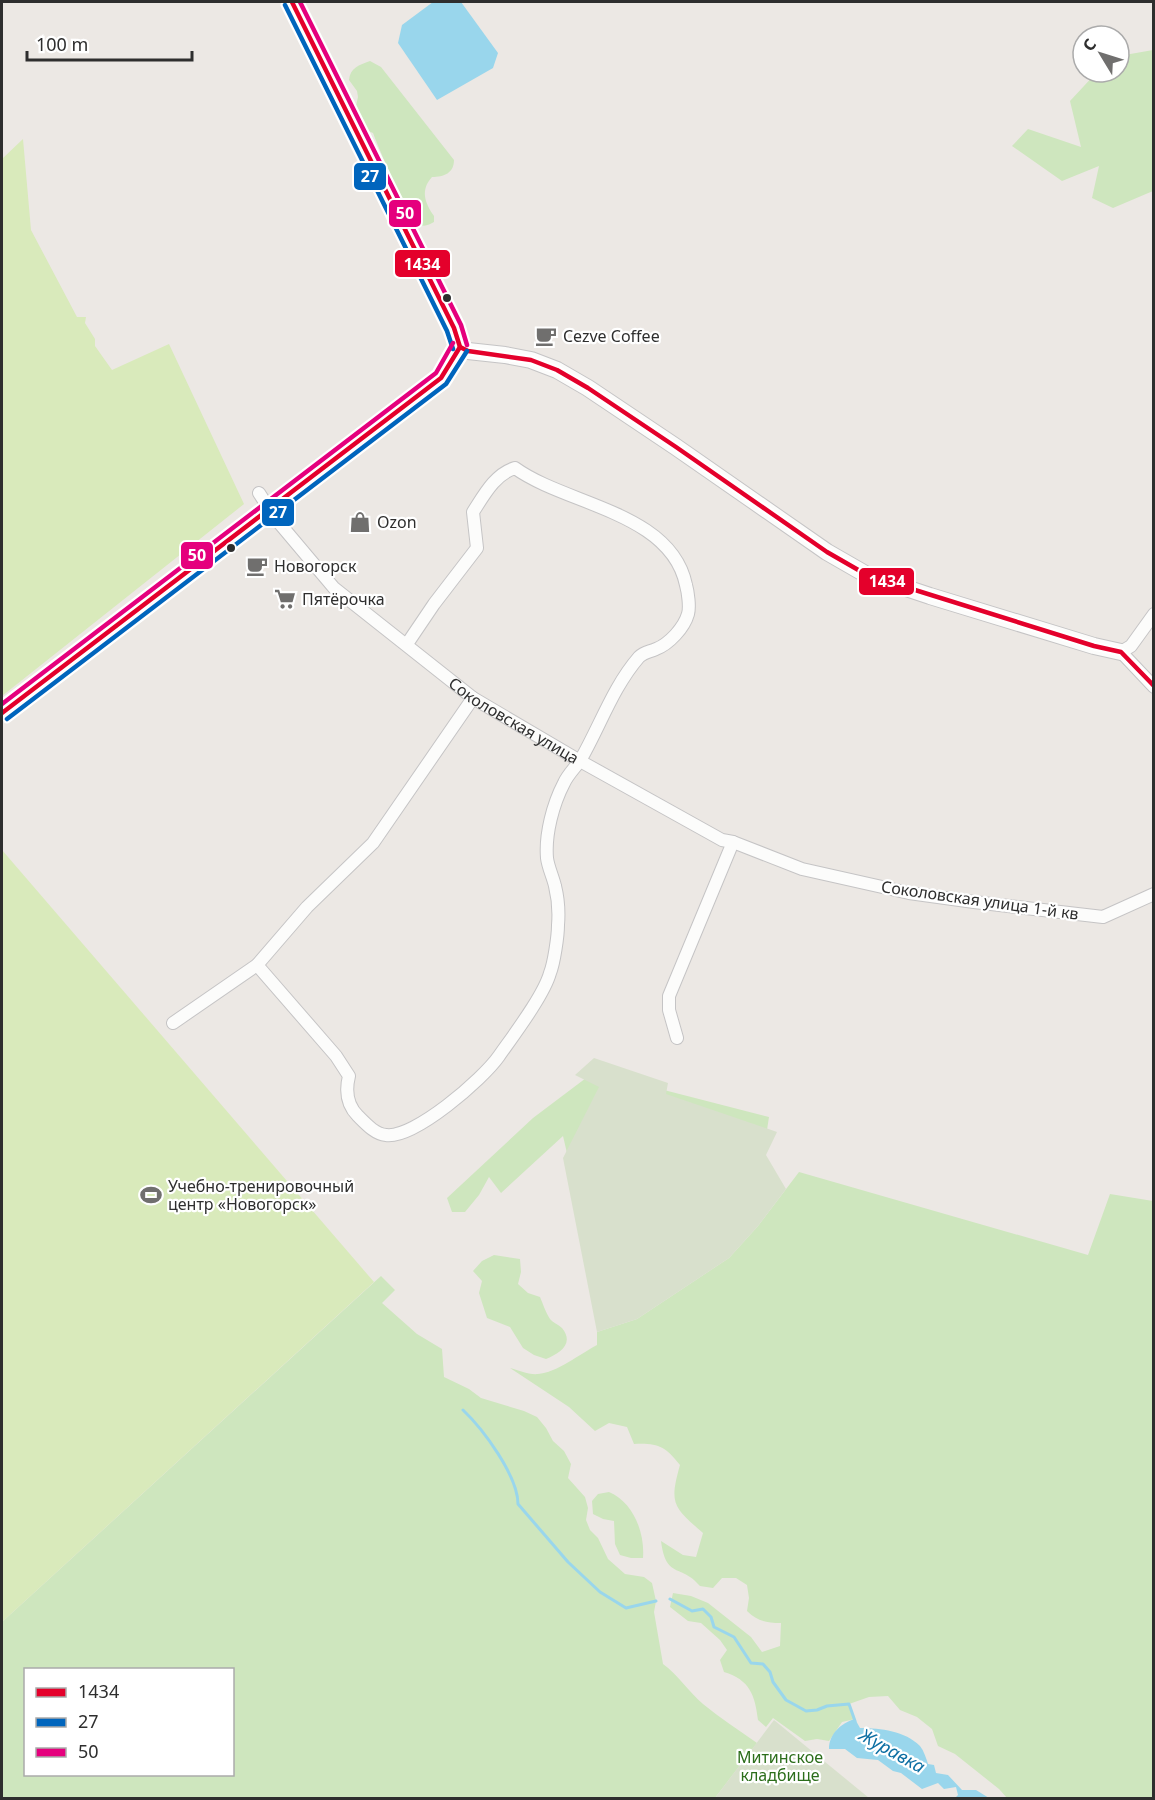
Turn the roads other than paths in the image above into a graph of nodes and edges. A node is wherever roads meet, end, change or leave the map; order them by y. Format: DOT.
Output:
graph roads {
  1 [pos="292,2"];
  2 [pos="460,347"];
  3 [pos="259,493"];
  4 [pos="269,509"];
  5 [pos="1154,615"];
  6 [pos="407,644"];
  7 [pos="1121,652"];
  8 [pos="1154,687"];
  9 [pos="473,698"];
  10 [pos="2,712"];
  11 [pos="580,761"];
  12 [pos="733,842"];
  13 [pos="802,869"];
  14 [pos="1154,894"];
  15 [pos="257,965"];
  16 [pos="173,1023"];
  17 [pos="677,1038"];
  1 -- 2 [label="street"];
  2 -- 4 [label="street"];
  2 -- 7 [label="street"];
  3 -- 4 [label="street, Соколовская улица"];
  4 -- 6 [label="street, Соколовская улица"];
  4 -- 10 [label="street"];
  5 -- 7 [label="street"];
  6 -- 9 [label="street, Соколовская улица"];
  6 -- 11 [label="street"];
  7 -- 8 [label="street"];
  9 -- 11 [label="street, Соколовская улица"];
  9 -- 15 [label="street"];
  11 -- 12 [label="street, Соколовская улица"];
  11 -- 15 [label="street"];
  12 -- 13 [label="street, Соколовская улица"];
  12 -- 17 [label="street"];
  13 -- 14 [label="street, Соколовская улица 1-й кв"];
  15 -- 16 [label="street"];
}
